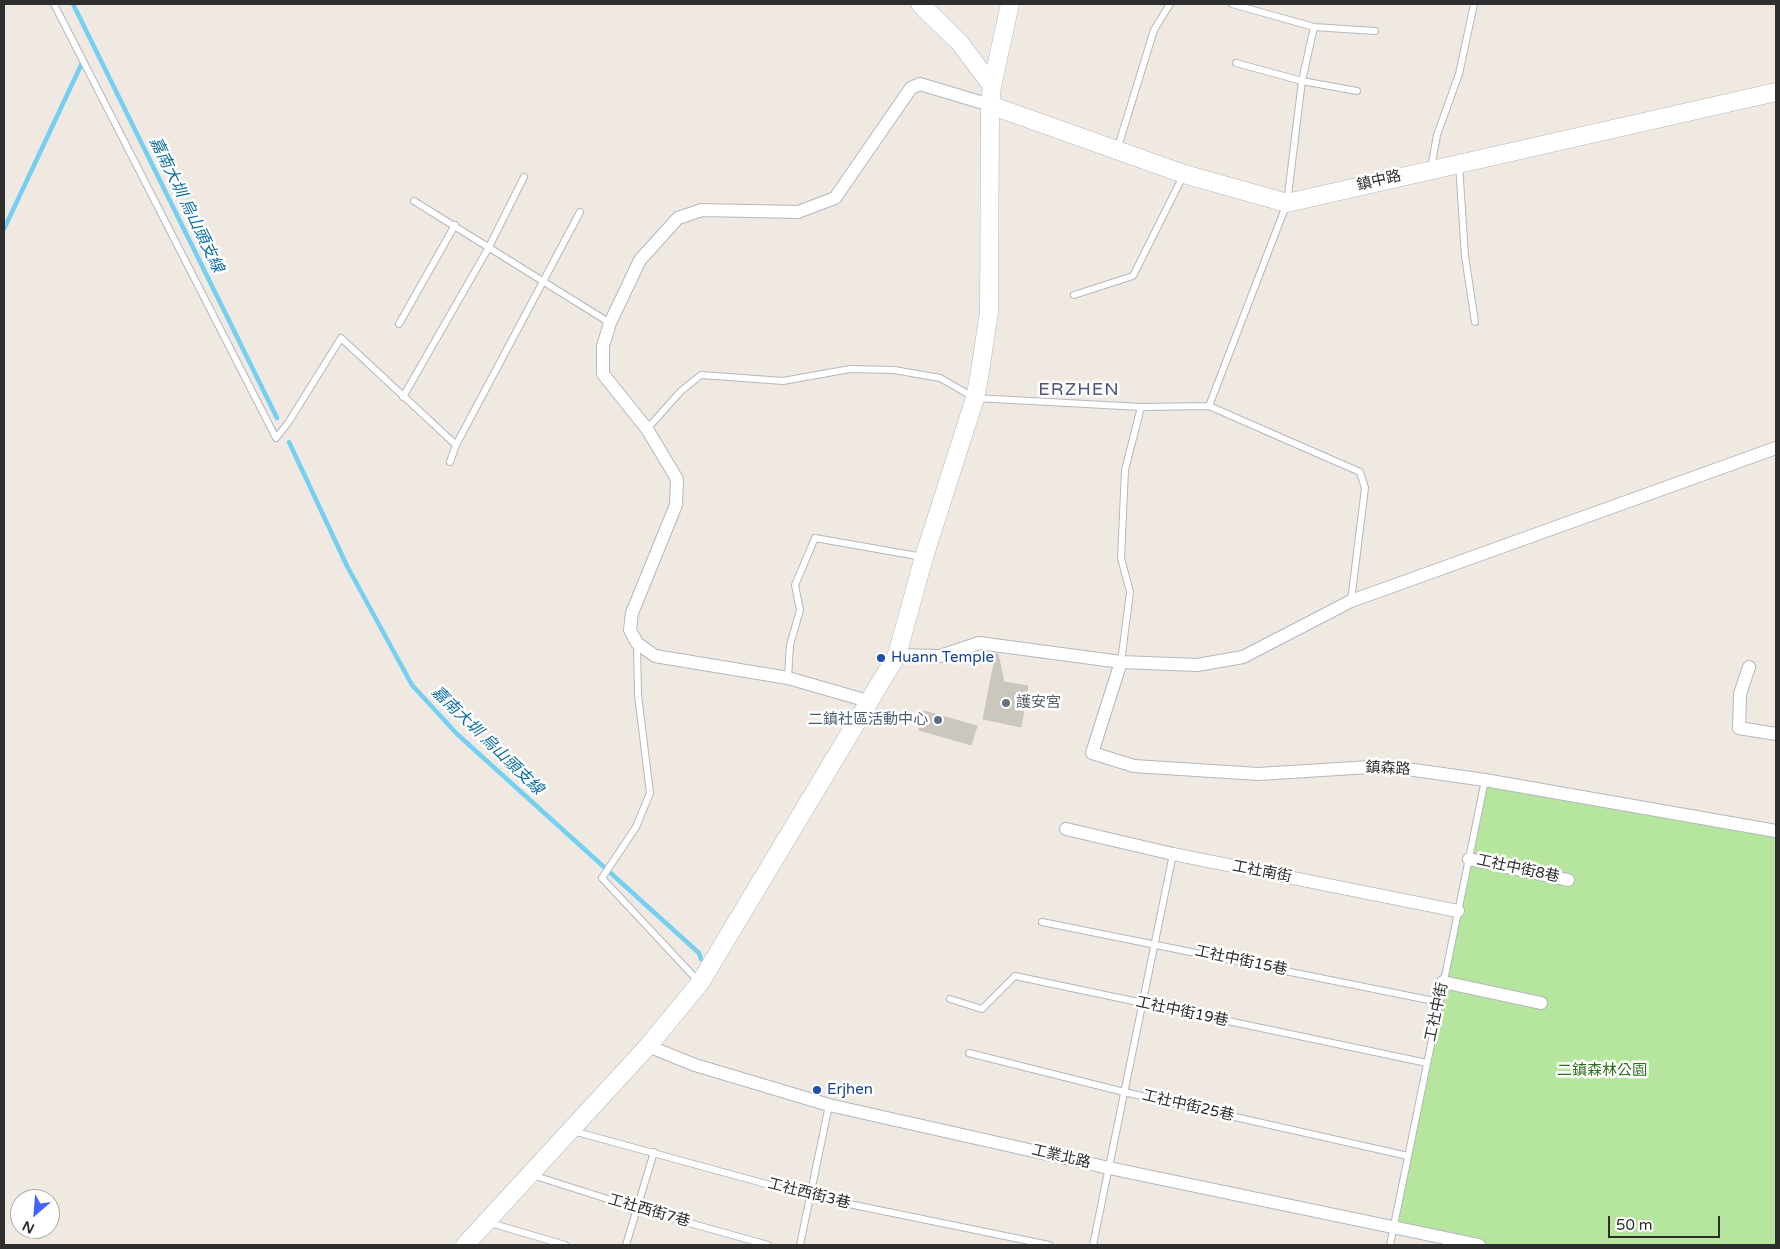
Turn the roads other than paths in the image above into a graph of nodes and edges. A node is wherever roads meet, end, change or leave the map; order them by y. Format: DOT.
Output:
graph roads {
  1 [pos="54,4"];
  2 [pos="920,4"];
  3 [pos="1010,4"];
  4 [pos="1170,4"];
  5 [pos="1232,4"];
  6 [pos="1474,4"];
  7 [pos="1314,27"];
  8 [pos="1375,31"];
  9 [pos="1236,63"];
  10 [pos="1302,81"];
  11 [pos="992,86"];
  12 [pos="1357,91"];
  13 [pos="1776,92"];
  14 [pos="990,105"];
  15 [pos="1117,151"];
  16 [pos="1459,163"];
  17 [pos="1431,169"];
  18 [pos="1184,174"];
  19 [pos="524,177"];
  20 [pos="414,201"];
  21 [pos="1287,203"];
  22 [pos="580,212"];
  23 [pos="455,224"];
  24 [pos="489,247"];
  25 [pos="545,282"];
  26 [pos="1074,295"];
  27 [pos="1475,322"];
  28 [pos="610,323"];
  29 [pos="399,324"];
  30 [pos="403,396"];
  31 [pos="975,398"];
  32 [pos="1209,406"];
  33 [pos="1141,408"];
  34 [pos="647,429"];
  35 [pos="456,445"];
  36 [pos="1776,448"];
  37 [pos="450,462"];
  38 [pos="924,557"];
  39 [pos="1351,601"];
  40 [pos="637,643"];
  41 [pos="897,655"];
  42 [pos="1121,662"];
  43 [pos="1749,667"];
  44 [pos="788,678"];
  45 [pos="868,701"];
  46 [pos="1776,734"];
  47 [pos="1485,780"];
  48 [pos="1066,829"];
  49 [pos="1776,831"];
  50 [pos="1173,854"];
  51 [pos="1469,859"];
  52 [pos="1568,880"];
  53 [pos="1458,911"];
  54 [pos="1042,922"];
  55 [pos="1155,944"];
  56 [pos="1444,982"];
  57 [pos="700,983"];
  58 [pos="950,999"];
  59 [pos="1440,1002"];
  60 [pos="1540,1003"];
  61 [pos="1142,1004"];
  62 [pos="648,1046"];
  63 [pos="968,1053"];
  64 [pos="1427,1063"];
  65 [pos="1124,1092"];
  66 [pos="829,1105"];
  67 [pos="572,1130"];
  68 [pos="654,1152"];
  69 [pos="1408,1156"];
  70 [pos="1109,1168"];
  71 [pos="530,1175"];
  72 [pos="810,1196"];
  73 [pos="639,1209"];
  74 [pos="486,1222"];
  75 [pos="1393,1228"];
  76 [pos="465,1245"];
  77 [pos="565,1245"];
  78 [pos="626,1245"];
  79 [pos="768,1245"];
  80 [pos="800,1245"];
  81 [pos="1050,1245"];
  82 [pos="1093,1245"];
  83 [pos="1390,1245"];
  84 [pos="1479,1245"];
  1 -- 30 [label="lane"];
  2 -- 11 [label="street"];
  3 -- 11 [label="street"];
  4 -- 15 [label="lane"];
  5 -- 7 [label="lane"];
  6 -- 17 [label="lane"];
  7 -- 8 [label="lane"];
  7 -- 10 [label="lane"];
  9 -- 10 [label="lane"];
  10 -- 12 [label="lane"];
  10 -- 21 [label="lane"];
  11 -- 14 [label="street"];
  13 -- 16 [label="street, 鎮中路"];
  14 -- 15 [label="street, 鎮中路"];
  14 -- 28 [label="street"];
  14 -- 31 [label="street"];
  15 -- 18 [label="street, 鎮中路"];
  16 -- 17 [label="street, 鎮中路"];
  16 -- 27 [label="lane"];
  17 -- 21 [label="street, 鎮中路"];
  18 -- 21 [label="street, 鎮中路"];
  18 -- 26 [label="lane"];
  19 -- 24 [label="lane"];
  20 -- 23 [label="lane"];
  21 -- 32 [label="lane"];
  22 -- 25 [label="lane"];
  23 -- 24 [label="lane"];
  23 -- 29 [label="lane"];
  24 -- 25 [label="lane"];
  24 -- 30 [label="lane"];
  25 -- 28 [label="lane"];
  25 -- 35 [label="lane"];
  28 -- 34 [label="street"];
  30 -- 35 [label="lane"];
  31 -- 33 [label="lane"];
  31 -- 34 [label="lane"];
  31 -- 38 [label="street"];
  32 -- 33 [label="lane"];
  32 -- 39 [label="lane"];
  33 -- 42 [label="lane"];
  34 -- 40 [label="street"];
  35 -- 37 [label="lane"];
  36 -- 39 [label="street"];
  38 -- 41 [label="street"];
  38 -- 44 [label="lane"];
  39 -- 42 [label="street"];
  40 -- 44 [label="street"];
  40 -- 57 [label="lane"];
  41 -- 42 [label="street"];
  41 -- 45 [label="street"];
  42 -- 47 [label="street, 鎮森路"];
  43 -- 46 [label="street"];
  44 -- 45 [label="street"];
  45 -- 57 [label="street"];
  47 -- 49 [label="street, 鎮森路"];
  47 -- 51 [label="lane, 工社中街"];
  48 -- 50 [label="street, 工社南街"];
  50 -- 53 [label="street, 工社南街"];
  50 -- 55 [label="lane"];
  51 -- 52 [label="street, 工社中街8巷"];
  51 -- 53 [label="lane, 工社中街"];
  53 -- 56 [label="lane, 工社中街"];
  54 -- 55 [label="lane, 工社中街15巷"];
  55 -- 59 [label="lane, 工社中街15巷"];
  55 -- 61 [label="lane"];
  56 -- 59 [label="lane, 工社中街"];
  56 -- 60 [label="street"];
  57 -- 62 [label="street"];
  58 -- 61 [label="lane, 工社中街19巷"];
  59 -- 64 [label="lane, 工社中街"];
  61 -- 64 [label="lane, 工社中街19巷"];
  61 -- 65 [label="lane"];
  62 -- 66 [label="street, 工業北路"];
  62 -- 67 [label="street"];
  63 -- 65 [label="lane, 工社中街25巷"];
  64 -- 69 [label="lane, 工社中街"];
  65 -- 69 [label="lane, 工社中街25巷"];
  65 -- 70 [label="lane"];
  66 -- 70 [label="street, 工業北路"];
  66 -- 72 [label="lane"];
  67 -- 68 [label="lane, 工社西街3巷"];
  67 -- 71 [label="street"];
  68 -- 72 [label="lane, 工社西街3巷"];
  68 -- 73 [label="lane"];
  69 -- 75 [label="lane, 工社中街"];
  70 -- 75 [label="street, 工業北路"];
  70 -- 82 [label="lane"];
  71 -- 73 [label="lane, 工社西街7巷"];
  71 -- 74 [label="street"];
  72 -- 80 [label="lane"];
  72 -- 81 [label="lane, 工社西街3巷"];
  73 -- 78 [label="lane"];
  73 -- 79 [label="lane, 工社西街7巷"];
  74 -- 76 [label="street"];
  74 -- 77 [label="lane"];
  75 -- 83 [label="lane, 工社中街"];
  75 -- 84 [label="street, 工業北路"];
}
